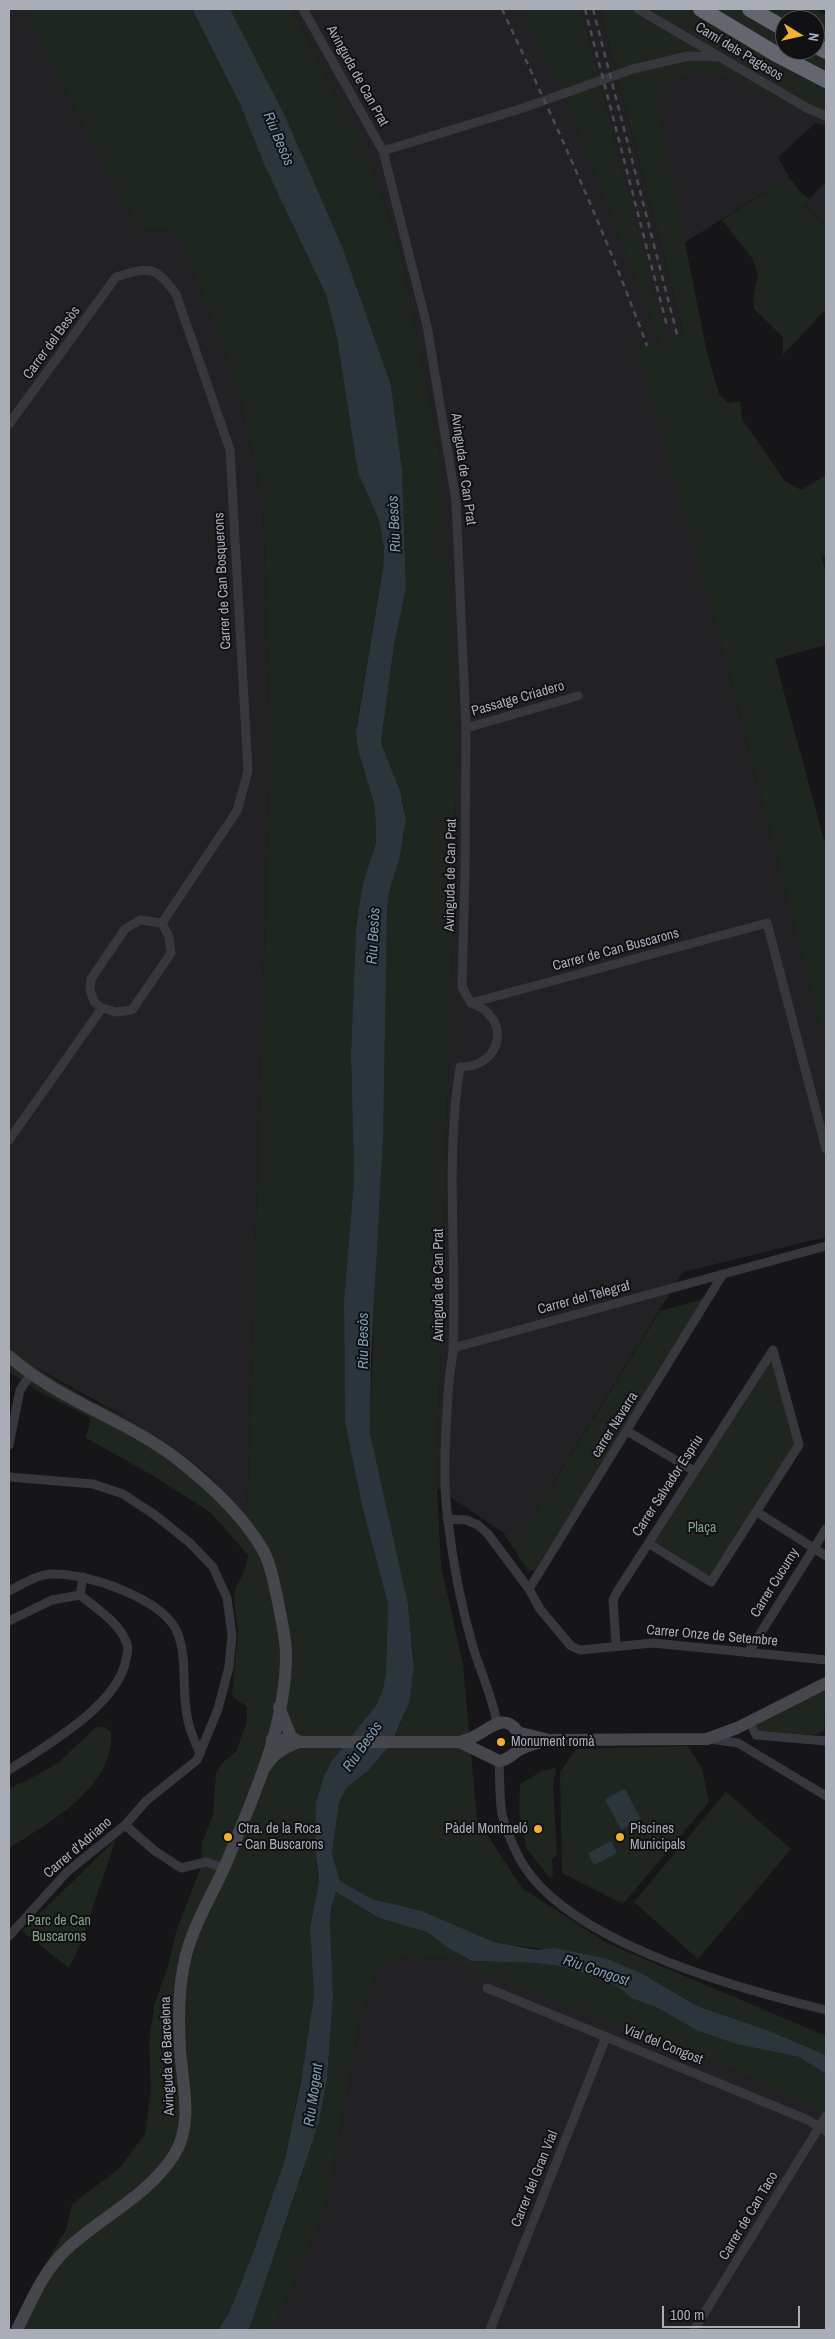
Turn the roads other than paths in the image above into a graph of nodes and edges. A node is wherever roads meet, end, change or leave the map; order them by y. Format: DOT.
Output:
graph roads {
  1 [pos="303,9"];
  2 [pos="638,9"];
  3 [pos="701,9"];
  4 [pos="750,9"];
  5 [pos="775,23"];
  6 [pos="720,57"];
  7 [pos="826,80"];
  8 [pos="826,116"];
  9 [pos="383,151"];
  10 [pos="116,278"];
  11 [pos="9,424"];
  12 [pos="578,696"];
  13 [pos="466,728"];
  14 [pos="162,923"];
  15 [pos="471,1003"];
  16 [pos="102,1008"];
  17 [pos="9,1140"];
  18 [pos="826,1149"];
  19 [pos="826,1246"];
  20 [pos="722,1274"];
  21 [pos="453,1348"];
  22 [pos="9,1356"];
  23 [pos="31,1374"];
  24 [pos="627,1431"];
  25 [pos="9,1445"];
  26 [pos="694,1471"];
  27 [pos="9,1477"];
  28 [pos="757,1512"];
  29 [pos="447,1519"];
  30 [pos="826,1529"];
  31 [pos="648,1543"];
  32 [pos="814,1548"];
  33 [pos="826,1556"];
  34 [pos="83,1577"];
  35 [pos="529,1589"];
  36 [pos="9,1591"];
  37 [pos="80,1595"];
  38 [pos="9,1621"];
  39 [pos="616,1646"];
  40 [pos="826,1650"];
  41 [pos="748,1653"];
  42 [pos="823,1660"];
  43 [pos="826,1683"];
  44 [pos="279,1707"];
  45 [pos="750,1722"];
  46 [pos="497,1723"];
  47 [pos="737,1728"];
  48 [pos="485,1730"];
  49 [pos="517,1732"];
  50 [pos="756,1735"];
  51 [pos="272,1739"];
  52 [pos="707,1739"];
  53 [pos="549,1740"];
  54 [pos="826,1741"];
  55 [pos="303,1742"];
  56 [pos="460,1742"];
  57 [pos="738,1743"];
  58 [pos="748,1749"];
  59 [pos="517,1751"];
  60 [pos="200,1754"];
  61 [pos="487,1755"];
  62 [pos="499,1761"];
  63 [pos="9,1770"];
  64 [pos="262,1773"];
  65 [pos="826,1796"];
  66 [pos="125,1825"];
  67 [pos="224,1868"];
  68 [pos="9,1936"];
  69 [pos="487,1988"];
  70 [pos="826,2010"];
  71 [pos="606,2037"];
  72 [pos="826,2116"];
  73 [pos="823,2129"];
  74 [pos="17,2330"];
  75 [pos="490,2330"];
  76 [pos="694,2330"];
  1 -- 9 [label="street, Avinguda de Can Prat"];
  2 -- 6 [label="street, Camí dels Pagesos"];
  3 -- 7 [label="highway"];
  4 -- 5 [label="highway"];
  6 -- 8 [label="street, Camí dels Pagesos"];
  6 -- 9 [label="street"];
  9 -- 13 [label="street, Avinguda de Can Prat"];
  10 -- 11 [label="street, Carrer del Besòs"];
  10 -- 14 [label="street, Carrer de Can Bosquerons"];
  12 -- 13 [label="street, Passatge Criadero"];
  13 -- 15 [label="street, Avinguda de Can Prat"];
  14 -- 16 [label="street"];
  14 -- 16 [label="street"];
  15 -- 18 [label="street, Carrer de Can Buscarons"];
  15 -- 21 [label="street, Avinguda de Can Prat"];
  16 -- 17 [label="street"];
  19 -- 20 [label="street, Carrer del Telegraf"];
  20 -- 21 [label="street, Carrer del Telegraf"];
  20 -- 24 [label="street, carrer Navarra"];
  21 -- 29 [label="street, Avinguda de Can Prat"];
  22 -- 23 [label="street"];
  23 -- 25 [label="street"];
  23 -- 44 [label="street"];
  24 -- 26 [label="street"];
  24 -- 35 [label="street, carrer Navarra"];
  26 -- 28 [label="street, Carrer Salvador Espriu"];
  26 -- 31 [label="street, Carrer Salvador Espriu"];
  27 -- 60 [label="street"];
  28 -- 31 [label="street"];
  28 -- 32 [label="street"];
  29 -- 35 [label="street, Carrer Onze de Setembre"];
  29 -- 46 [label="street, Avinguda de Can Prat"];
  30 -- 32 [label="street, Carrer Cucurny"];
  31 -- 39 [label="street, Carrer Salvador Espriu"];
  32 -- 33 [label="street"];
  32 -- 41 [label="street, Carrer Cucurny"];
  34 -- 36 [label="street"];
  34 -- 37 [label="street"];
  34 -- 60 [label="street"];
  35 -- 39 [label="street, Carrer Onze de Setembre"];
  37 -- 38 [label="street"];
  37 -- 63 [label="street"];
  39 -- 41 [label="street, Carrer Onze de Setembre"];
  40 -- 42 [label="street"];
  41 -- 42 [label="street, Carrer Onze de Setembre"];
  43 -- 45 [label="street"];
  44 -- 51 [label="street"];
  44 -- 55 [label="street"];
  45 -- 47 [label="street"];
  45 -- 50 [label="street"];
  46 -- 48 [label="street"];
  46 -- 49 [label="street"];
  47 -- 52 [label="street"];
  47 -- 57 [label="street"];
  48 -- 56 [label="street"];
  48 -- 61 [label="street"];
  49 -- 53 [label="street"];
  49 -- 59 [label="street"];
  50 -- 54 [label="street"];
  50 -- 58 [label="street"];
  51 -- 55 [label="street"];
  51 -- 64 [label="street"];
  52 -- 53 [label="street"];
  52 -- 57 [label="street"];
  53 -- 59 [label="street"];
  55 -- 56 [label="street"];
  55 -- 64 [label="street"];
  56 -- 61 [label="street"];
  57 -- 58 [label="street"];
  58 -- 65 [label="street"];
  59 -- 62 [label="street"];
  60 -- 66 [label="street, Carrer d'Adriano"];
  61 -- 62 [label="street"];
  62 -- 70 [label="street"];
  64 -- 67 [label="street, Avinguda de Barcelona"];
  66 -- 67 [label="street"];
  66 -- 68 [label="street, Carrer d'Adriano"];
  67 -- 74 [label="street, Avinguda de Barcelona"];
  69 -- 71 [label="street, Vial del Congost"];
  71 -- 73 [label="street, Vial del Congost"];
  71 -- 75 [label="street, Carrer del Gran Vial"];
  72 -- 73 [label="street, Carrer de Can Taco"];
  73 -- 76 [label="street, Carrer de Can Taco"];
}
